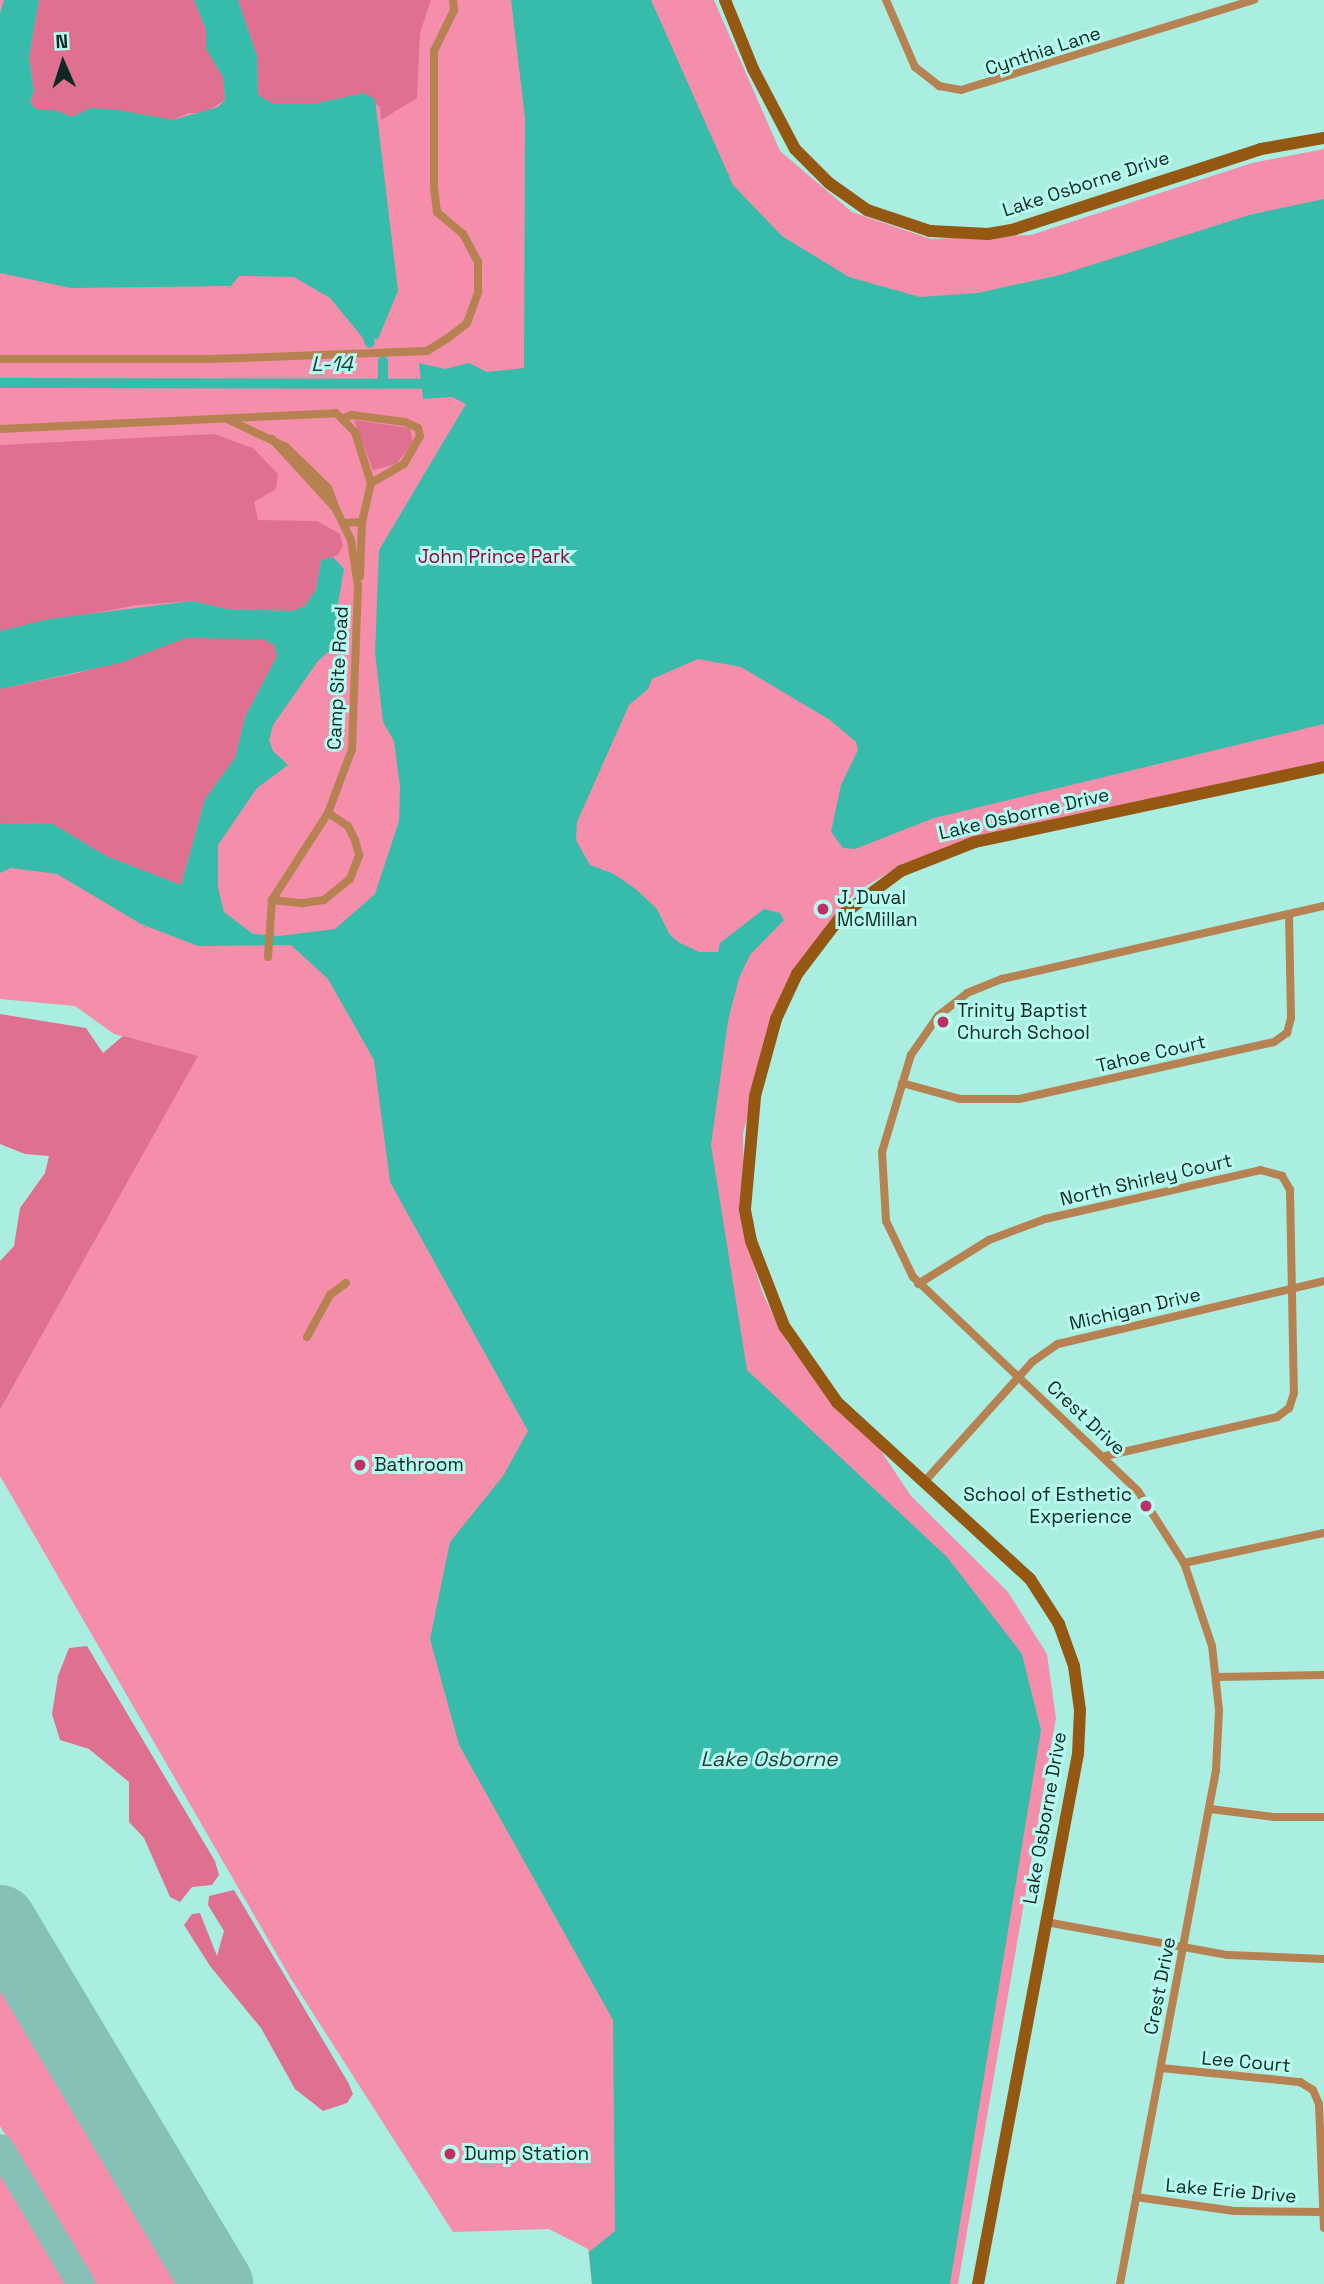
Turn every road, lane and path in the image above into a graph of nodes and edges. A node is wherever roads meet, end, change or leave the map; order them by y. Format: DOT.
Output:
graph roads {
  1 [pos="453,0"];
  2 [pos="725,0"];
  3 [pos="886,0"];
  4 [pos="1254,0"];
  5 [pos="1324,138"];
  6 [pos="0,359"];
  7 [pos="289,415"];
  8 [pos="344,418"];
  9 [pos="227,419"];
  10 [pos="0,429"];
  11 [pos="269,437"];
  12 [pos="371,484"];
  13 [pos="362,522"];
  14 [pos="343,523"];
  15 [pos="359,586"];
  16 [pos="1324,767"];
  17 [pos="328,813"];
  18 [pos="272,901"];
  19 [pos="1324,906"];
  20 [pos="1289,914"];
  21 [pos="268,957"];
  22 [pos="902,1083"];
  23 [pos="1324,1282"];
  24 [pos="346,1283"];
  25 [pos="918,1284"];
  26 [pos="1292,1289"];
  27 [pos="307,1337"];
  28 [pos="1018,1377"];
  29 [pos="1105,1456"];
  30 [pos="925,1480"];
  31 [pos="1324,1532"];
  32 [pos="1184,1563"];
  33 [pos="1324,1675"];
  34 [pos="1217,1677"];
  35 [pos="1210,1809"];
  36 [pos="1324,1817"];
  37 [pos="1046,1922"];
  38 [pos="1183,1948"];
  39 [pos="1324,1959"];
  40 [pos="1161,2068"];
  41 [pos="1136,2197"];
  42 [pos="1324,2212"];
  43 [pos="1324,2228"];
  44 [pos="978,2284"];
  45 [pos="1120,2284"];
  1 -- 6 [label="street"];
  2 -- 5 [label="street, Lake Osborne Drive"];
  3 -- 4 [label="street, Cynthia Lane"];
  7 -- 8 [label="street"];
  7 -- 9 [label="street"];
  7 -- 11 [label="street"];
  8 -- 12 [label="street"];
  8 -- 12 [label="street"];
  9 -- 10 [label="street, Camp Site Road"];
  9 -- 11 [label="street, Camp Site Road"];
  11 -- 14 [label="street, Camp Site Road"];
  12 -- 13 [label="street"];
  13 -- 14 [label="street"];
  13 -- 15 [label="street"];
  14 -- 15 [label="street, Camp Site Road"];
  15 -- 17 [label="street, Camp Site Road"];
  16 -- 30 [label="street, Lake Osborne Drive"];
  17 -- 18 [label="street, Camp Site Road"];
  17 -- 18 [label="street"];
  18 -- 21 [label="street, Camp Site Road"];
  19 -- 20 [label="street, Crest Drive"];
  20 -- 22 [label="street, Crest Drive"];
  20 -- 22 [label="street, Tahoe Court"];
  22 -- 25 [label="street, Crest Drive"];
  23 -- 26 [label="street, Michigan Drive"];
  24 -- 27 [label="street"];
  25 -- 26 [label="street, North Shirley Court"];
  25 -- 28 [label="street, Crest Drive"];
  26 -- 28 [label="street, Michigan Drive"];
  26 -- 29 [label="street"];
  28 -- 29 [label="street, Crest Drive"];
  28 -- 30 [label="street, Michigan Drive"];
  29 -- 32 [label="street, Crest Drive"];
  30 -- 37 [label="street, Lake Osborne Drive"];
  31 -- 32 [label="street"];
  32 -- 34 [label="street, Crest Drive"];
  33 -- 34 [label="street"];
  34 -- 35 [label="street, Crest Drive"];
  35 -- 36 [label="street"];
  35 -- 38 [label="street, Crest Drive"];
  37 -- 38 [label="street"];
  37 -- 44 [label="street, Lake Osborne Drive"];
  38 -- 39 [label="street"];
  38 -- 40 [label="street, Crest Drive"];
  40 -- 41 [label="street, Crest Drive"];
  40 -- 42 [label="street, Lee Court"];
  41 -- 42 [label="street, Lake Erie Drive"];
  41 -- 45 [label="street, Crest Drive"];
  42 -- 43 [label="street, Lee Court"];
}
